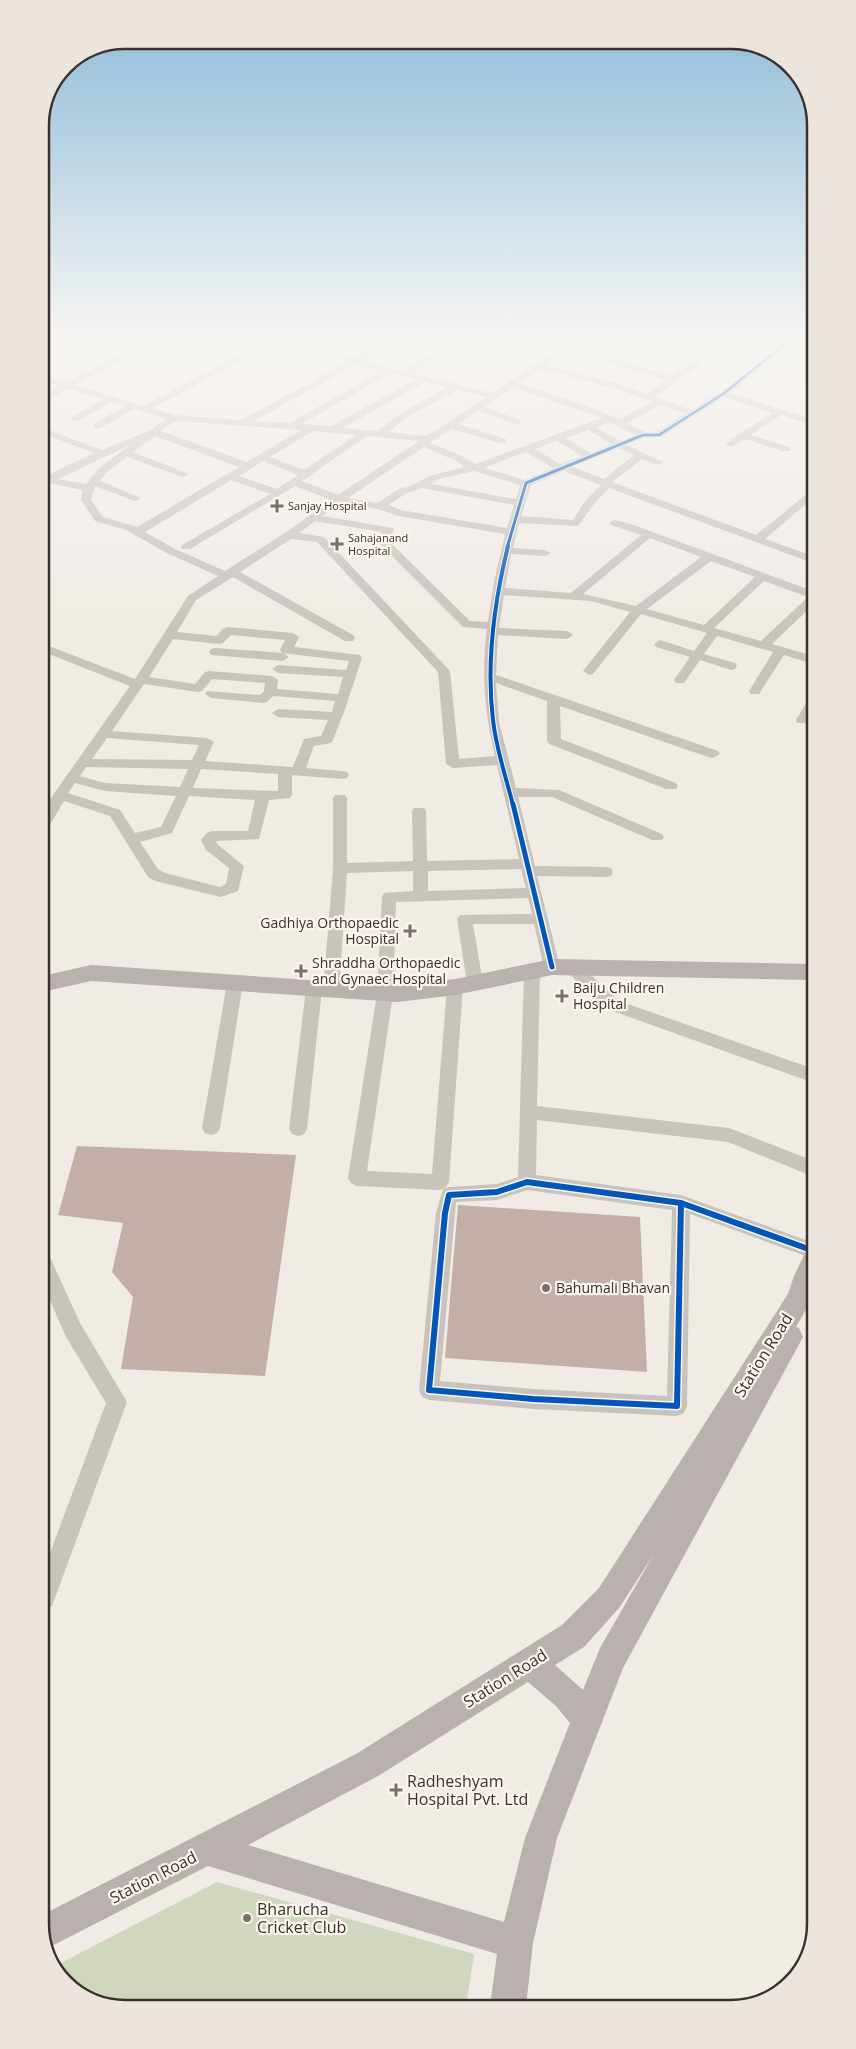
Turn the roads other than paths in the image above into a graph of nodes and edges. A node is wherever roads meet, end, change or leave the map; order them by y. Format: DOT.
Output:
graph roads {
  1 [pos="61,438"];
  2 [pos="140,438"];
  3 [pos="146,438"];
  4 [pos="169,438"];
  5 [pos="295,438"];
  6 [pos="358,438"];
  7 [pos="403,438"];
  8 [pos="431,438"];
  9 [pos="492,438"];
  10 [pos="558,438"];
  11 [pos="607,438"];
  12 [pos="637,438"];
  13 [pos="739,438"];
  14 [pos="751,438"];
  15 [pos="426,441"];
  16 [pos="503,441"];
  17 [pos="730,444"];
  18 [pos="619,445"];
  19 [pos="527,449"];
  20 [pos="786,449"];
  21 [pos="102,453"];
  22 [pos="125,453"];
  23 [pos="641,454"];
  24 [pos="589,456"];
  25 [pos="262,457"];
  26 [pos="658,462"];
  27 [pos="247,466"];
  28 [pos="474,468"];
  29 [pos="560,468"];
  30 [pos="184,474"];
  31 [pos="305,474"];
  32 [pos="230,476"];
  33 [pos="49,478"];
  34 [pos="49,482"];
  35 [pos="294,482"];
  36 [pos="526,483"];
  37 [pos="606,484"];
  38 [pos="91,485"];
  39 [pos="421,485"];
  40 [pos="278,493"];
  41 [pos="807,496"];
  42 [pos="136,498"];
  43 [pos="339,499"];
  44 [pos="519,503"];
  45 [pos="379,506"];
  46 [pos="314,518"];
  47 [pos="514,519"];
  48 [pos="615,523"];
  49 [pos="137,532"];
  50 [pos="511,532"];
  51 [pos="649,534"];
  52 [pos="289,535"];
  53 [pos="757,540"];
  54 [pos="186,548"];
  55 [pos="508,551"];
  56 [pos="545,553"];
  57 [pos="710,556"];
  58 [pos="807,558"];
  59 [pos="227,573"];
  60 [pos="763,576"];
  61 [pos="500,591"];
  62 [pos="807,593"];
  63 [pos="574,596"];
  64 [pos="807,605"];
  65 [pos="638,610"];
  66 [pos="493,628"];
  67 [pos="710,630"];
  68 [pos="567,635"];
  69 [pos="169,636"];
  70 [pos="349,638"];
  71 [pos="660,644"];
  72 [pos="764,645"];
  73 [pos="217,646"];
  74 [pos="49,650"];
  75 [pos="781,650"];
  76 [pos="285,654"];
  77 [pos="696,655"];
  78 [pos="807,658"];
  79 [pos="732,666"];
  80 [pos="589,670"];
  81 [pos="350,674"];
  82 [pos="209,675"];
  83 [pos="490,677"];
  84 [pos="273,680"];
  85 [pos="680,680"];
  86 [pos="139,682"];
  87 [pos="755,691"];
  88 [pos="212,694"];
  89 [pos="343,698"];
  90 [pos="553,699"];
  91 [pos="807,711"];
  92 [pos="278,714"];
  93 [pos="336,716"];
  94 [pos="802,720"];
  95 [pos="103,734"];
  96 [pos="713,754"];
  97 [pos="503,760"];
  98 [pos="83,763"];
  99 [pos="198,764"];
  100 [pos="291,771"];
  101 [pos="342,775"];
  102 [pos="72,778"];
  103 [pos="671,786"];
  104 [pos="185,792"];
  105 [pos="510,792"];
  106 [pos="60,795"];
  107 [pos="263,796"];
  108 [pos="340,798"];
  109 [pos="419,811"];
  110 [pos="49,815"];
  111 [pos="657,837"];
  112 [pos="132,839"];
  113 [pos="421,865"];
  114 [pos="528,867"];
  115 [pos="340,868"];
  116 [pos="606,872"];
  117 [pos="534,893"];
  118 [pos="421,896"];
  119 [pos="540,919"];
  120 [pos="572,967"];
  121 [pos="542,969"];
  122 [pos="807,972"];
  123 [pos="91,973"];
  124 [pos="49,982"];
  125 [pos="235,983"];
  126 [pos="475,983"];
  127 [pos="454,987"];
  128 [pos="323,990"];
  129 [pos="49,994"];
  130 [pos="385,994"];
  131 [pos="807,1074"];
  132 [pos="529,1112"];
  133 [pos="211,1128"];
  134 [pos="298,1129"];
  135 [pos="807,1166"];
  136 [pos="527,1182"];
  137 [pos="681,1203"];
  138 [pos="807,1270"];
  139 [pos="49,1276"];
  140 [pos="807,1284"];
  141 [pos="807,1284"];
  142 [pos="49,1585"];
  143 [pos="529,1663"];
  144 [pos="587,1719"];
  145 [pos="208,1849"];
  146 [pos="49,1930"];
  147 [pos="516,1943"];
  148 [pos="509,2000"];
  1 -- 21 [label="street"];
  2 -- 21 [label="street"];
  3 -- 22 [label="street"];
  4 -- 27 [label="street"];
  5 -- 25 [label="street"];
  6 -- 31 [label="street"];
  7 -- 15 [label="street"];
  8 -- 15 [label="street"];
  9 -- 16 [label="street"];
  10 -- 19 [label="street"];
  10 -- 24 [label="street"];
  11 -- 18 [label="street"];
  12 -- 18 [label="street"];
  13 -- 17 [label="street"];
  14 -- 20 [label="street"];
  15 -- 28 [label="street"];
  15 -- 43 [label="street"];
  18 -- 23 [label="street"];
  18 -- 24 [label="street"];
  19 -- 28 [label="street"];
  19 -- 29 [label="street"];
  21 -- 33 [label="street"];
  22 -- 30 [label="street"];
  22 -- 38 [label="street"];
  23 -- 26 [label="street"];
  23 -- 37 [label="street"];
  24 -- 29 [label="street"];
  25 -- 27 [label="street"];
  25 -- 31 [label="street"];
  27 -- 32 [label="street"];
  28 -- 36 [label="street"];
  28 -- 39 [label="street"];
  29 -- 36 [label="street"];
  29 -- 37 [label="street"];
  31 -- 35 [label="street"];
  32 -- 40 [label="street"];
  32 -- 49 [label="street"];
  34 -- 38 [label="street"];
  35 -- 40 [label="street"];
  35 -- 43 [label="street"];
  36 -- 44 [label="street"];
  37 -- 47 [label="street"];
  37 -- 53 [label="street"];
  38 -- 42 [label="street"];
  38 -- 49 [label="street"];
  39 -- 44 [label="street"];
  39 -- 45 [label="street"];
  40 -- 54 [label="street"];
  41 -- 53 [label="street"];
  43 -- 45 [label="street"];
  43 -- 46 [label="street"];
  44 -- 47 [label="street"];
  45 -- 50 [label="street"];
  46 -- 52 [label="street"];
  46 -- 66 [label="street"];
  47 -- 50 [label="street"];
  48 -- 51 [label="street"];
  49 -- 59 [label="street"];
  50 -- 55 [label="street"];
  51 -- 57 [label="street"];
  51 -- 63 [label="street"];
  52 -- 59 [label="street"];
  52 -- 97 [label="street"];
  53 -- 58 [label="street"];
  55 -- 56 [label="street"];
  55 -- 61 [label="street"];
  57 -- 60 [label="street"];
  57 -- 65 [label="street"];
  59 -- 69 [label="street"];
  59 -- 70 [label="street"];
  60 -- 62 [label="street"];
  60 -- 67 [label="street"];
  61 -- 63 [label="street"];
  61 -- 66 [label="street"];
  63 -- 65 [label="street"];
  64 -- 72 [label="street"];
  65 -- 67 [label="street"];
  65 -- 80 [label="street"];
  66 -- 68 [label="street"];
  66 -- 83 [label="street"];
  67 -- 72 [label="street"];
  67 -- 77 [label="street"];
  69 -- 73 [label="street"];
  69 -- 86 [label="street"];
  71 -- 77 [label="street"];
  72 -- 75 [label="street"];
  73 -- 76 [label="street"];
  73 -- 76 [label="street"];
  73 -- 82 [label="street"];
  74 -- 86 [label="street"];
  75 -- 78 [label="street"];
  75 -- 87 [label="street"];
  76 -- 81 [label="street"];
  76 -- 84 [label="street"];
  77 -- 79 [label="street"];
  77 -- 85 [label="street"];
  81 -- 84 [label="street"];
  81 -- 89 [label="street"];
  82 -- 84 [label="street"];
  82 -- 86 [label="street"];
  83 -- 90 [label="street"];
  83 -- 97 [label="street"];
  84 -- 88 [label="street"];
  84 -- 89 [label="street"];
  86 -- 95 [label="street"];
  89 -- 93 [label="street"];
  90 -- 96 [label="street"];
  90 -- 103 [label="street"];
  91 -- 94 [label="street"];
  92 -- 93 [label="street"];
  93 -- 100 [label="street"];
  95 -- 98 [label="street"];
  95 -- 99 [label="street"];
  97 -- 105 [label="street"];
  98 -- 99 [label="street"];
  98 -- 102 [label="street"];
  99 -- 100 [label="street"];
  99 -- 104 [label="street"];
  100 -- 101 [label="street"];
  100 -- 107 [label="street"];
  102 -- 104 [label="street"];
  102 -- 106 [label="street"];
  104 -- 107 [label="street"];
  104 -- 112 [label="street"];
  105 -- 111 [label="street"];
  105 -- 114 [label="street"];
  106 -- 110 [label="street"];
  106 -- 112 [label="street"];
  107 -- 112 [label="street"];
  108 -- 115 [label="street"];
  109 -- 113 [label="street"];
  113 -- 114 [label="street"];
  113 -- 115 [label="street"];
  113 -- 118 [label="street"];
  114 -- 116 [label="street"];
  114 -- 117 [label="street"];
  115 -- 128 [label="street"];
  117 -- 118 [label="street"];
  117 -- 119 [label="street"];
  118 -- 130 [label="street"];
  119 -- 121 [label="street"];
  119 -- 126 [label="street"];
  120 -- 121 [label="main road"];
  120 -- 122 [label="main road"];
  120 -- 131 [label="street"];
  121 -- 126 [label="main road"];
  121 -- 132 [label="street"];
  123 -- 124 [label="main road"];
  123 -- 125 [label="main road"];
  123 -- 129 [label="main road"];
  125 -- 128 [label="main road"];
  125 -- 133 [label="street"];
  126 -- 127 [label="main road"];
  127 -- 130 [label="main road"];
  127 -- 130 [label="street"];
  128 -- 130 [label="main road"];
  128 -- 134 [label="street"];
  132 -- 135 [label="street"];
  132 -- 136 [label="street"];
  136 -- 137 [label="street"];
  136 -- 137 [label="street"];
  137 -- 138 [label="street"];
  139 -- 142 [label="street"];
  140 -- 143 [label="main road, Station Road"];
  141 -- 144 [label="main road"];
  143 -- 144 [label="main road"];
  143 -- 145 [label="main road, Station Road"];
  144 -- 147 [label="main road"];
  145 -- 146 [label="main road, Station Road"];
  145 -- 147 [label="main road"];
  147 -- 148 [label="main road"];
}
